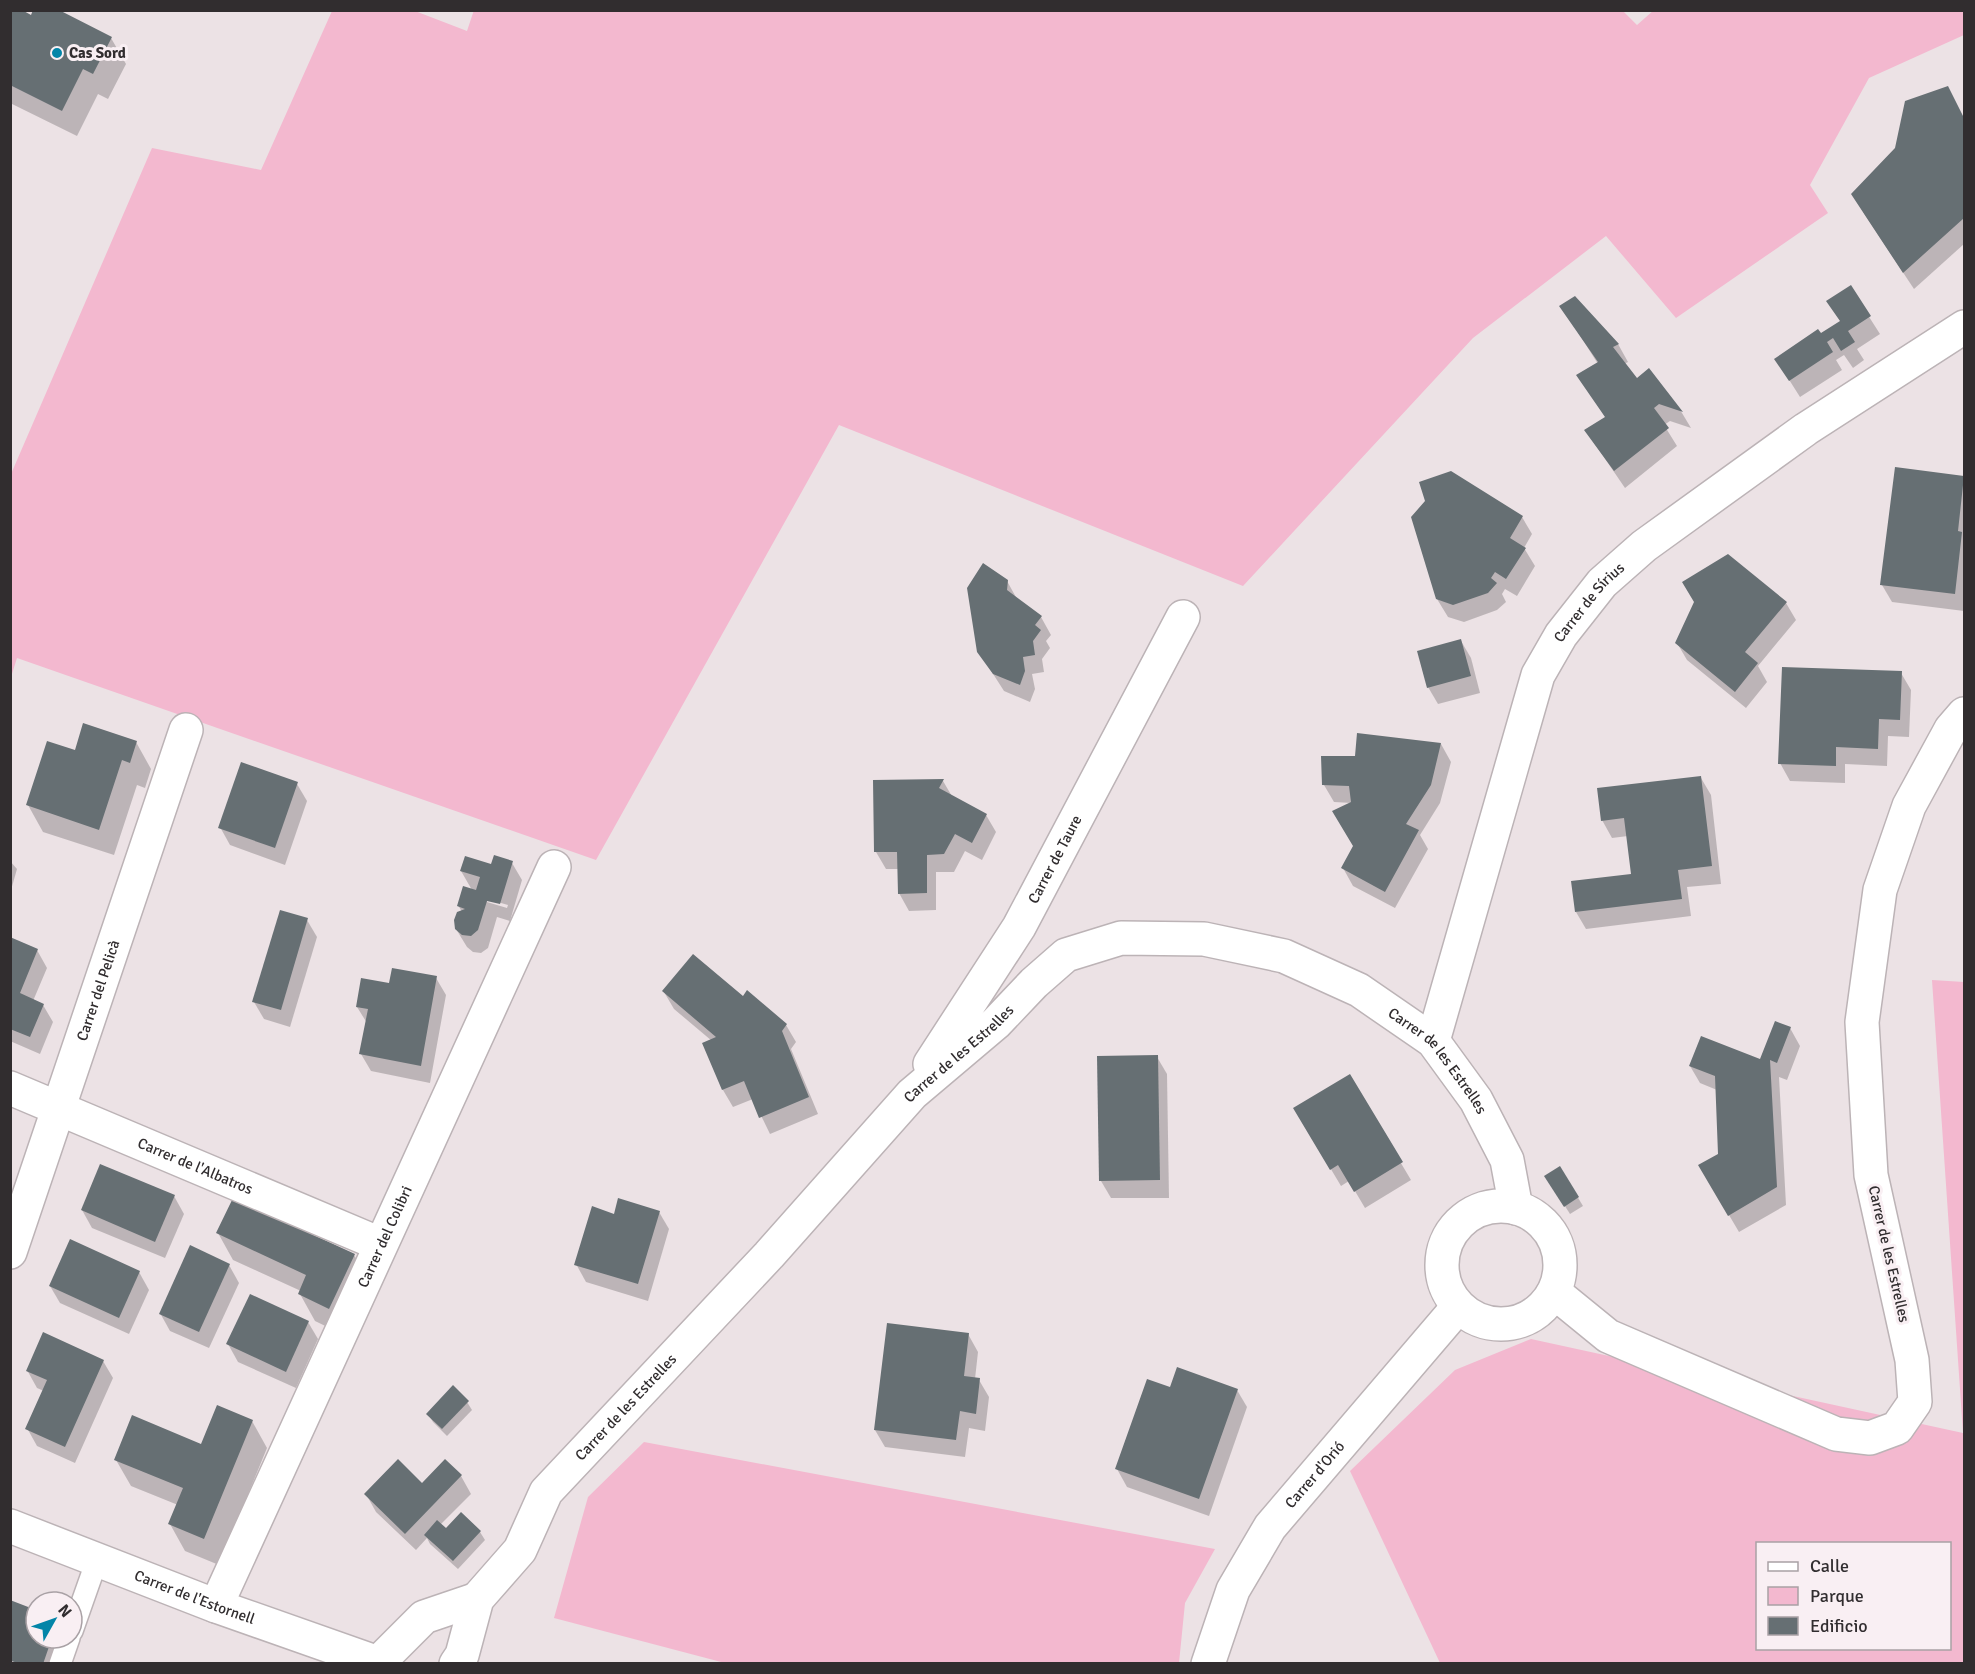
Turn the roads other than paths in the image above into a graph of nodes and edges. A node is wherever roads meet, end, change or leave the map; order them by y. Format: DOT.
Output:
graph roads {
  1 [pos="1965,327"];
  2 [pos="1183,617"];
  3 [pos="1965,714"];
  4 [pos="186,730"];
  5 [pos="554,867"];
  6 [pos="1433,1041"];
  7 [pos="10,1089"];
  8 [pos="912,1094"];
  9 [pos="59,1108"];
  10 [pos="1516,1208"];
  11 [pos="380,1244"];
  12 [pos="10,1252"];
  13 [pos="1554,1292"];
  14 [pos="1458,1307"];
  15 [pos="10,1526"];
  16 [pos="97,1560"];
  17 [pos="84,1597"];
  18 [pos="477,1599"];
  19 [pos="216,1606"];
  20 [pos="380,1663"];
  21 [pos="456,1664"];
  22 [pos="1208,1664"];
  1 -- 6 [label="street, Carrer de Sírius"];
  2 -- 8 [label="street, Carrer de Taure"];
  3 -- 13 [label="street, Carrer de les Estrelles"];
  4 -- 9 [label="street, Carrer del Pelicà"];
  5 -- 11 [label="street, Carrer del Colibri"];
  6 -- 8 [label="street, Carrer de les Estrelles"];
  6 -- 10 [label="street, Carrer de les Estrelles"];
  7 -- 9 [label="street, Carrer de l'Albatros"];
  8 -- 18 [label="street, Carrer de les Estrelles"];
  9 -- 11 [label="street, Carrer de l'Albatros"];
  9 -- 12 [label="street, Carrer del Pelicà"];
  10 -- 13 [label="street"];
  10 -- 14 [label="street"];
  11 -- 19 [label="street, Carrer del Colibri"];
  13 -- 14 [label="street"];
  14 -- 22 [label="street, Carrer d'Orió"];
  15 -- 16 [label="street, Carrer de l'Estornell"];
  16 -- 17 [label="lane"];
  16 -- 19 [label="street, Carrer de l'Estornell"];
  18 -- 20 [label="street, Carrer de les Estrelles"];
  18 -- 21 [label="street, Carrer de les Estrelles"];
  19 -- 20 [label="street, Carrer de l'Estornell"];
}
